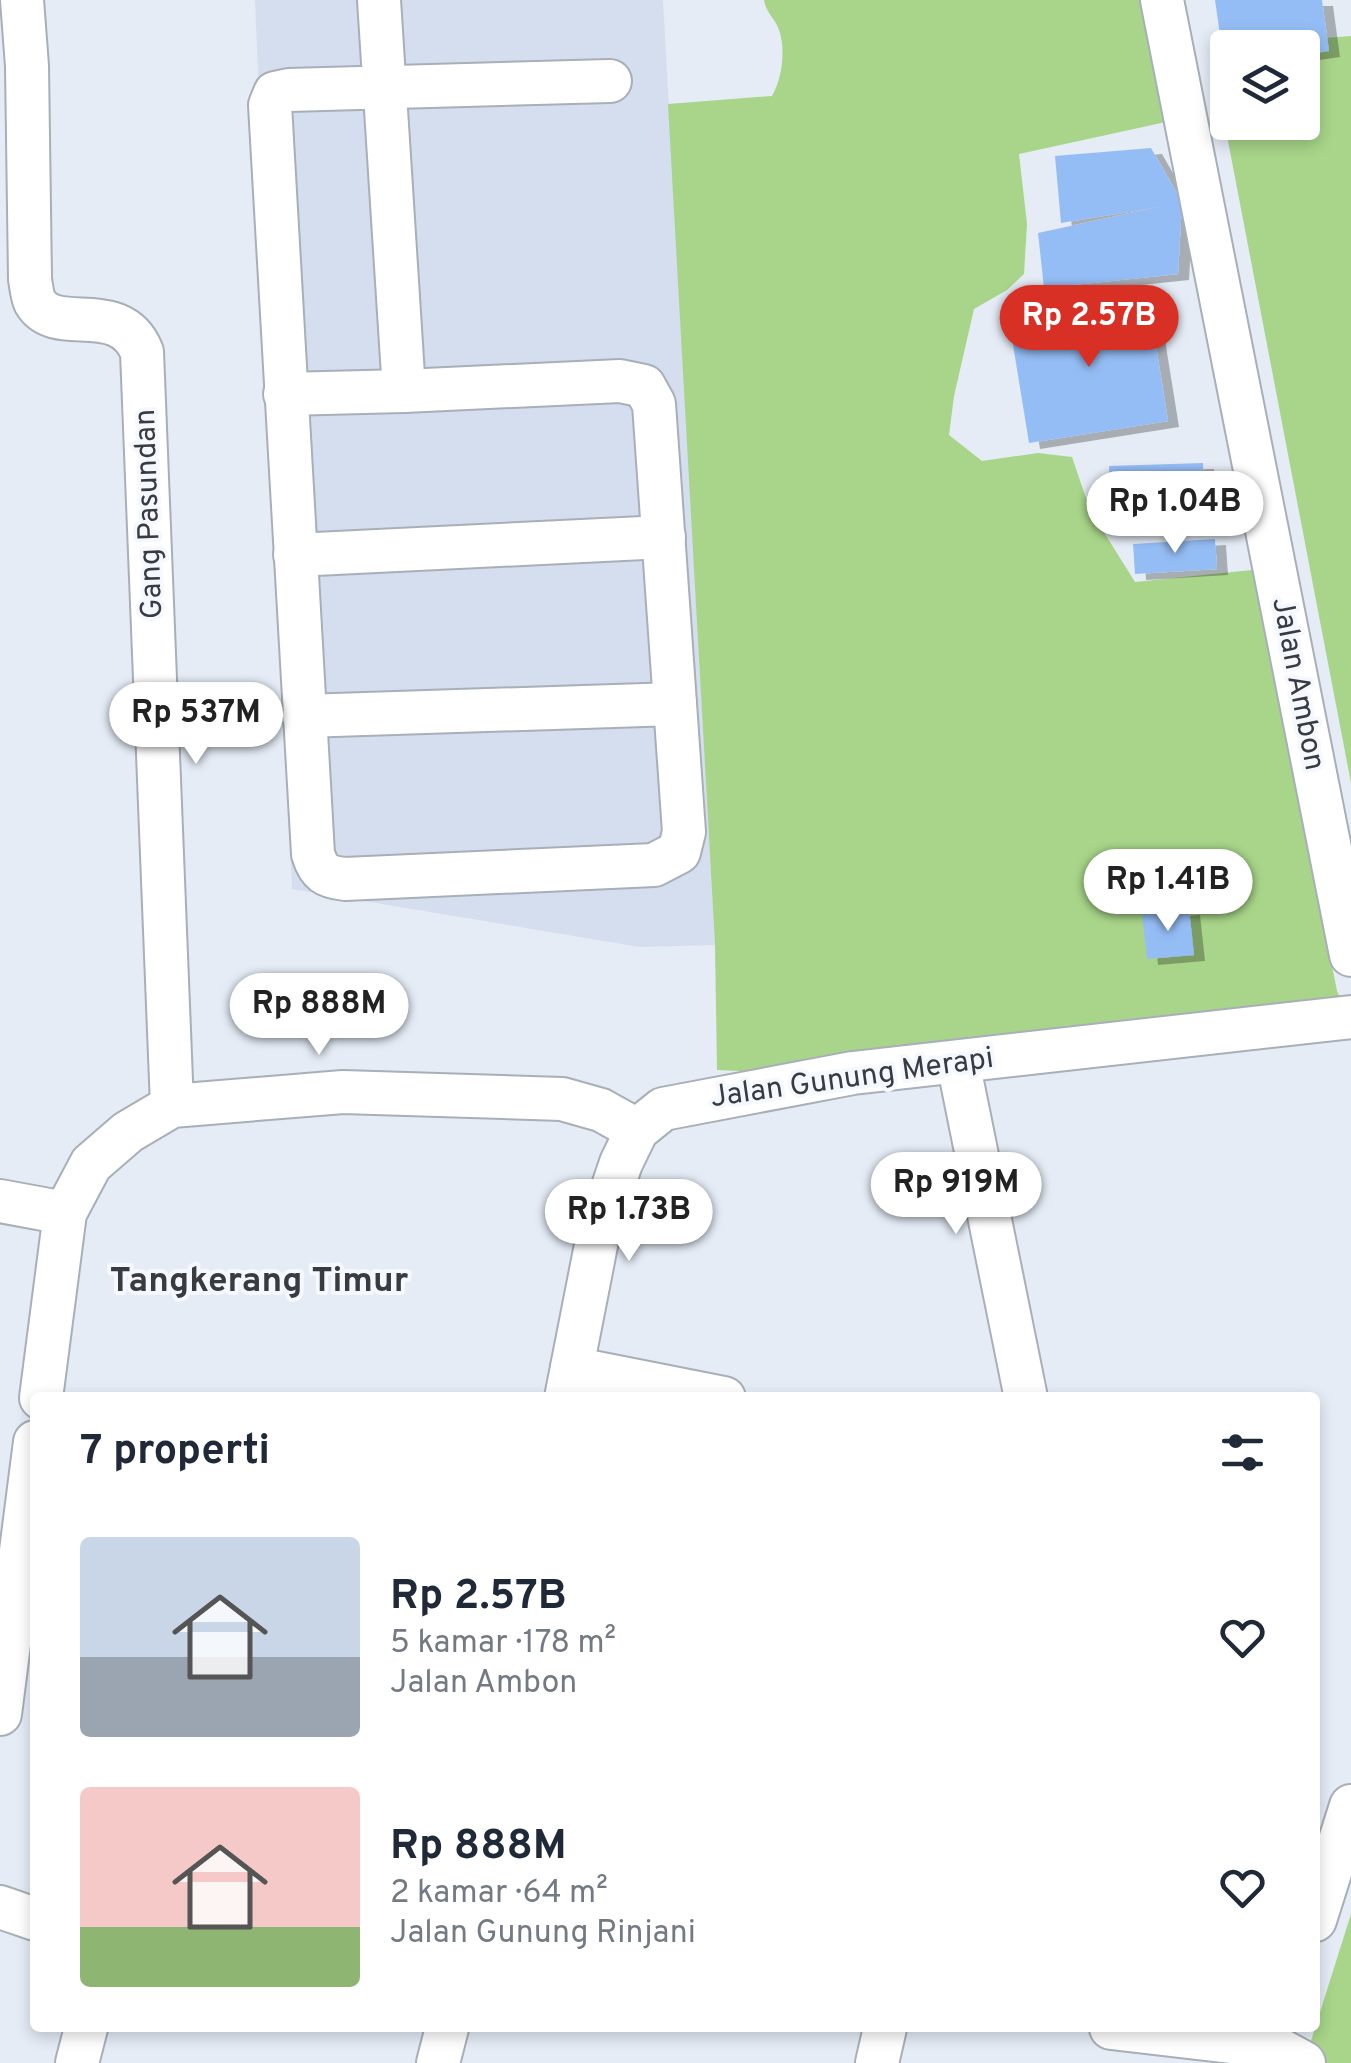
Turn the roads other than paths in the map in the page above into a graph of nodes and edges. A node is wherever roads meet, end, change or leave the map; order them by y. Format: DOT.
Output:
graph roads {
  1 [pos="22,0"];
  2 [pos="379,0"];
  3 [pos="1162,0"];
  4 [pos="610,81"];
  5 [pos="385,88"];
  6 [pos="404,391"];
  7 [pos="285,394"];
  8 [pos="664,537"];
  9 [pos="295,554"];
  10 [pos="676,704"];
  11 [pos="304,716"];
  12 [pos="1351,956"];
  13 [pos="1351,1017"];
  14 [pos="958,1062"];
  15 [pos="172,1106"];
  16 [pos="637,1130"];
  17 [pos="0,1200"];
  18 [pos="65,1213"];
  19 [pos="569,1383"];
  20 [pos="42,1392"];
  21 [pos="662,1392"];
  22 [pos="1025,1392"];
  23 [pos="30,1481"];
  24 [pos="0,1714"];
  25 [pos="1351,1806"];
  26 [pos="1320,1904"];
  27 [pos="0,1907"];
  28 [pos="30,1917"];
  29 [pos="85,2032"];
  30 [pos="447,2032"];
  31 [pos="883,2032"];
  32 [pos="1141,2032"];
  33 [pos="1282,2050"];
  34 [pos="77,2063"];
  35 [pos="438,2063"];
  36 [pos="877,2063"];
  1 -- 15 [label="street, Gang Pasundan"];
  2 -- 5 [label="street"];
  3 -- 12 [label="street, Jalan Ambon"];
  4 -- 5 [label="street"];
  5 -- 6 [label="street"];
  5 -- 7 [label="street"];
  6 -- 7 [label="street"];
  6 -- 8 [label="street"];
  7 -- 9 [label="street"];
  8 -- 9 [label="street"];
  8 -- 10 [label="street"];
  9 -- 11 [label="street"];
  10 -- 11 [label="street"];
  10 -- 11 [label="street"];
  13 -- 14 [label="street, Jalan Gunung Merapi"];
  14 -- 16 [label="street, Jalan Gunung Merapi"];
  14 -- 22 [label="street"];
  15 -- 16 [label="street"];
  15 -- 18 [label="street"];
  16 -- 19 [label="street"];
  17 -- 18 [label="street"];
  18 -- 20 [label="street"];
  19 -- 21 [label="street"];
  23 -- 24 [label="street"];
  25 -- 26 [label="street"];
  27 -- 28 [label="street"];
  29 -- 34 [label="street"];
  30 -- 35 [label="street"];
  31 -- 36 [label="street"];
  32 -- 33 [label="street"];
}
